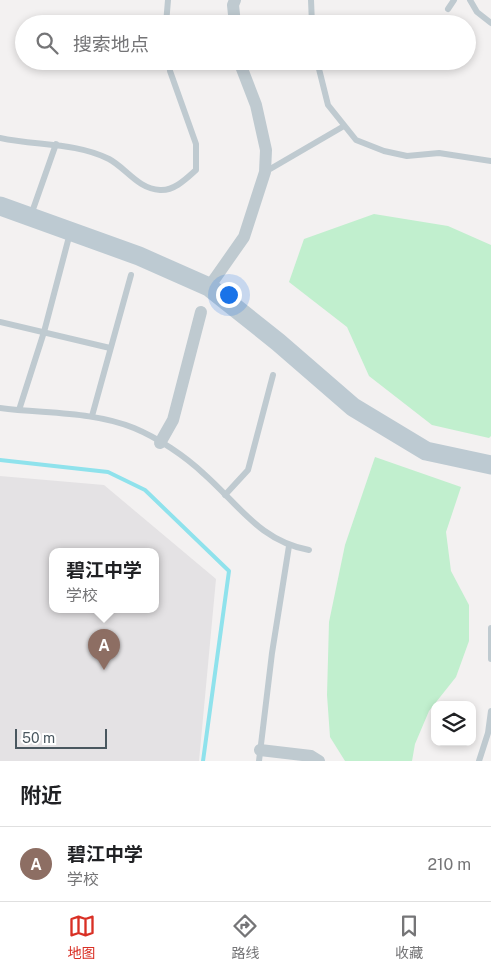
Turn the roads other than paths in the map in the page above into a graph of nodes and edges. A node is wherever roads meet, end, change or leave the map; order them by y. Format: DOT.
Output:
graph roads {
  1 [pos="168,0"];
  2 [pos="234,0"];
  3 [pos="311,0"];
  4 [pos="454,0"];
  5 [pos="470,0"];
  6 [pos="448,9"];
  7 [pos="167,15"];
  8 [pos="234,15"];
  9 [pos="312,15"];
  10 [pos="491,23"];
  11 [pos="170,70"];
  12 [pos="242,70"];
  13 [pos="319,70"];
  14 [pos="344,126"];
  15 [pos="0,138"];
  16 [pos="56,144"];
  17 [pos="491,161"];
  18 [pos="265,172"];
  19 [pos="0,206"];
  20 [pos="0,216"];
  21 [pos="31,216"];
  22 [pos="70,233"];
  23 [pos="131,275"];
  24 [pos="209,287"];
  25 [pos="202,312"];
  26 [pos="0,322"];
  27 [pos="44,332"];
  28 [pos="110,348"];
  29 [pos="273,375"];
  30 [pos="0,408"];
  31 [pos="19,410"];
  32 [pos="92,416"];
  33 [pos="160,443"];
  34 [pos="491,465"];
  35 [pos="491,475"];
  36 [pos="225,495"];
  37 [pos="289,546"];
  38 [pos="309,550"];
  39 [pos="491,628"];
  40 [pos="491,659"];
  41 [pos="491,711"];
  42 [pos="259,755"];
  43 [pos="319,761"];
  44 [pos="479,761"];
  1 -- 7 [label="lane"];
  2 -- 8 [label="street"];
  3 -- 9 [label="lane"];
  4 -- 6 [label="lane"];
  5 -- 10 [label="lane"];
  11 -- 16 [label="lane"];
  12 -- 18 [label="street"];
  13 -- 14 [label="lane"];
  14 -- 17 [label="lane"];
  14 -- 18 [label="lane"];
  15 -- 16 [label="lane"];
  16 -- 21 [label="lane"];
  18 -- 24 [label="street"];
  19 -- 21 [label="main road"];
  20 -- 22 [label="main road"];
  21 -- 22 [label="main road"];
  22 -- 24 [label="main road"];
  22 -- 27 [label="lane"];
  22 -- 35 [label="main road"];
  23 -- 28 [label="lane"];
  24 -- 34 [label="main road"];
  25 -- 33 [label="street"];
  26 -- 27 [label="lane"];
  27 -- 28 [label="lane"];
  27 -- 31 [label="lane"];
  28 -- 32 [label="lane"];
  29 -- 36 [label="lane"];
  30 -- 31 [label="lane"];
  31 -- 32 [label="lane"];
  32 -- 33 [label="lane"];
  33 -- 36 [label="lane"];
  36 -- 37 [label="lane"];
  37 -- 38 [label="lane"];
  37 -- 42 [label="lane"];
  39 -- 40 [label="lane"];
  41 -- 44 [label="lane"];
  42 -- 43 [label="street"];
}
